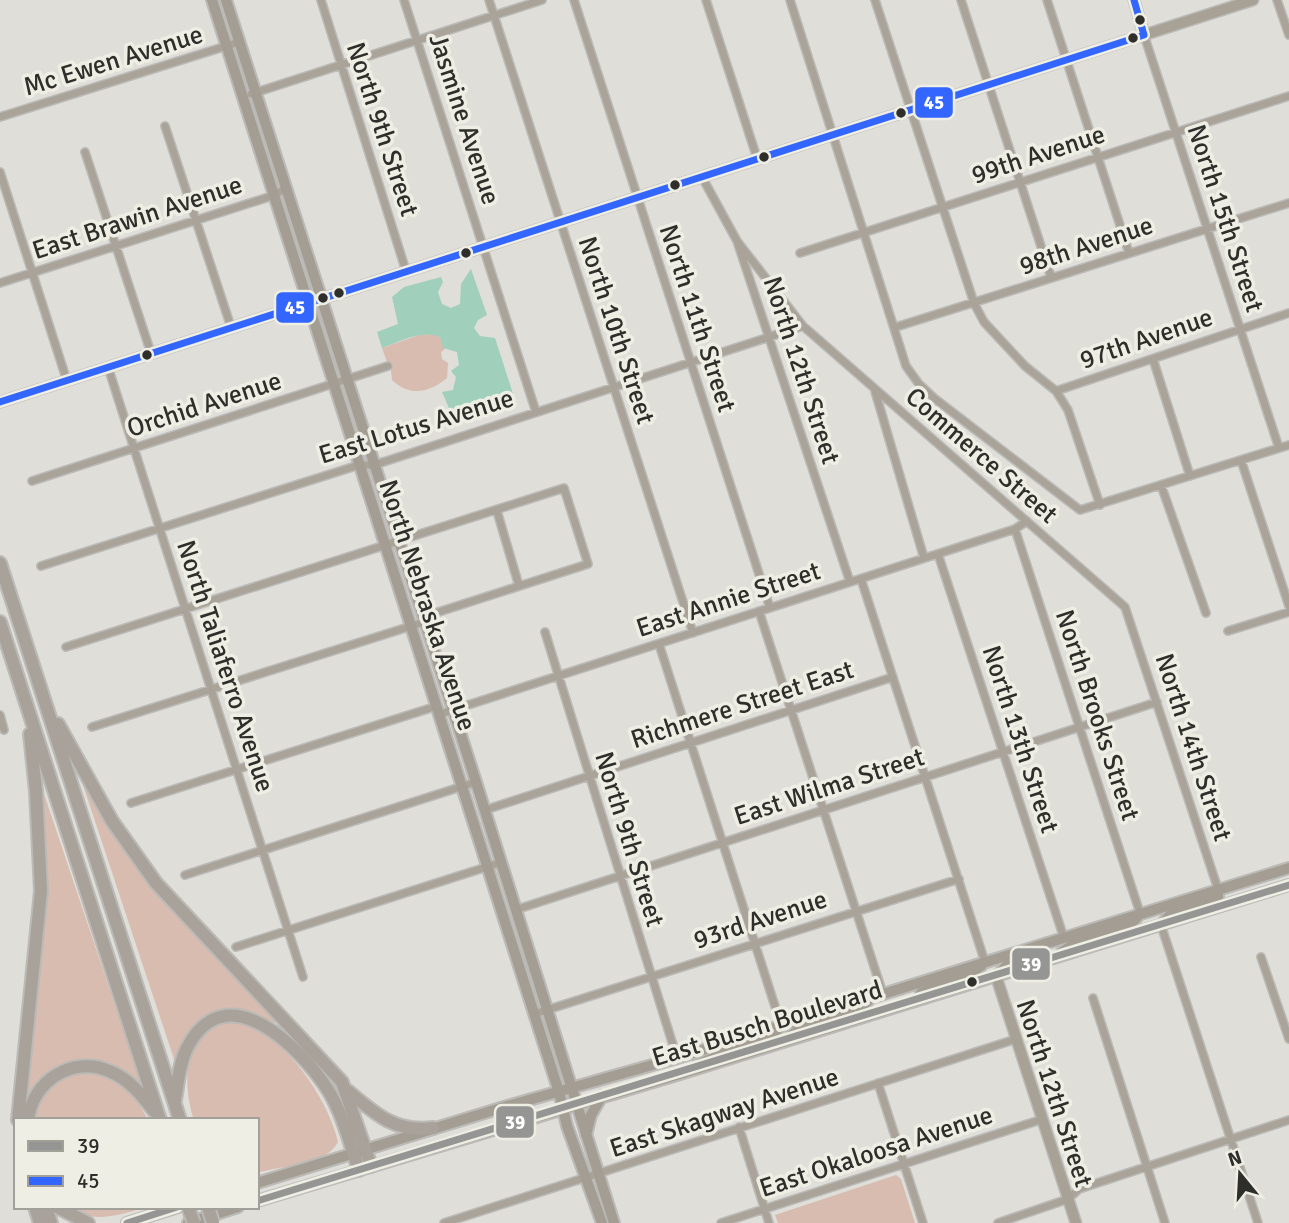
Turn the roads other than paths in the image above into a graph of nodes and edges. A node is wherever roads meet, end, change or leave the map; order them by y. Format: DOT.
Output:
graph roads {
  1 [pos="212,0"];
  2 [pos="226,0"];
  3 [pos="321,0"];
  4 [pos="404,0"];
  5 [pos="489,0"];
  6 [pos="542,0"];
  7 [pos="574,0"];
  8 [pos="706,0"];
  9 [pos="790,0"];
  10 [pos="875,0"];
  11 [pos="961,0"];
  12 [pos="1047,0"];
  13 [pos="1134,0"];
  14 [pos="1253,0"];
  15 [pos="1277,0"];
  16 [pos="494,14"];
  17 [pos="1144,35"];
  18 [pos="1289,35"];
  19 [pos="416,39"];
  20 [pos="239,42"];
  21 [pos="225,46"];
  22 [pos="1067,60"];
  23 [pos="339,65"];
  24 [pos="989,86"];
  25 [pos="254,93"];
  26 [pos="1289,96"];
  27 [pos="241,97"];
  28 [pos="911,109"];
  29 [pos="0,117"];
  30 [pos="165,126"];
  31 [pos="1176,132"];
  32 [pos="833,133"];
  33 [pos="85,152"];
  34 [pos="1097,157"];
  35 [pos="757,158"];
  36 [pos="0,172"];
  37 [pos="702,177"];
  38 [pos="1020,182"];
  39 [pos="285,189"];
  40 [pos="272,196"];
  41 [pos="638,197"];
  42 [pos="1289,203"];
  43 [pos="943,206"];
  44 [pos="196,220"];
  45 [pos="560,222"];
  46 [pos="1206,229"];
  47 [pos="865,231"];
  48 [pos="737,241"];
  49 [pos="116,246"];
  50 [pos="484,246"];
  51 [pos="800,253"];
  52 [pos="1129,253"];
  53 [pos="406,271"];
  54 [pos="33,273"];
  55 [pos="1051,278"];
  56 [pos="0,283"];
  57 [pos="321,300"];
  58 [pos="974,303"];
  59 [pos="307,304"];
  60 [pos="1289,313"];
  61 [pos="803,326"];
  62 [pos="231,327"];
  63 [pos="896,327"];
  64 [pos="1240,329"];
  65 [pos="769,337"];
  66 [pos="151,353"];
  67 [pos="1153,359"];
  68 [pos="691,362"];
  69 [pos="388,366"];
  70 [pos="108,367"];
  71 [pos="67,380"];
  72 [pos="346,380"];
  73 [pos="333,384"];
  74 [pos="613,387"];
  75 [pos="874,390"];
  76 [pos="1056,391"];
  77 [pos="0,402"];
  78 [pos="536,412"];
  79 [pos="1289,444"];
  80 [pos="134,448"];
  81 [pos="1279,448"];
  82 [pos="1241,460"];
  83 [pos="359,465"];
  84 [pos="374,465"];
  85 [pos="1190,476"];
  86 [pos="32,481"];
  87 [pos="1161,485"];
  88 [pos="1100,505"];
  89 [pos="497,511"];
  90 [pos="1027,521"];
  91 [pos="159,528"];
  92 [pos="1015,529"];
  93 [pos="399,541"];
  94 [pos="385,545"];
  95 [pos="938,554"];
  96 [pos="924,558"];
  97 [pos="0,563"];
  98 [pos="41,566"];
  99 [pos="861,579"];
  100 [pos="850,582"];
  101 [pos="519,586"];
  102 [pos="1289,606"];
  103 [pos="770,608"];
  104 [pos="186,609"];
  105 [pos="759,611"];
  106 [pos="1289,612"];
  107 [pos="1206,613"];
  108 [pos="1130,618"];
  109 [pos="424,619"];
  110 [pos="0,622"];
  111 [pos="411,626"];
  112 [pos="1228,631"];
  113 [pos="544,632"];
  114 [pos="693,633"];
  115 [pos="659,644"];
  116 [pos="66,647"];
  117 [pos="558,676"];
  118 [pos="893,677"];
  119 [pos="211,689"];
  120 [pos="44,699"];
  121 [pos="26,702"];
  122 [pos="1157,702"];
  123 [pos="438,710"];
  124 [pos="453,710"];
  125 [pos="791,710"];
  126 [pos="0,715"];
  127 [pos="92,727"];
  128 [pos="1080,727"];
  129 [pos="4,730"];
  130 [pos="690,743"];
  131 [pos="1004,751"];
  132 [pos="237,769"];
  133 [pos="588,776"];
  134 [pos="925,777"];
  135 [pos="476,782"];
  136 [pos="463,787"];
  137 [pos="131,803"];
  138 [pos="485,810"];
  139 [pos="823,810"];
  140 [pos="722,843"];
  141 [pos="263,850"];
  142 [pos="499,863"];
  143 [pos="487,867"];
  144 [pos="1289,868"];
  145 [pos="185,875"];
  146 [pos="619,875"];
  147 [pos="959,879"];
  148 [pos="1288,885"];
  149 [pos="1218,889"];
  150 [pos="857,910"];
  151 [pos="514,911"];
  152 [pos="1140,914"];
  153 [pos="1161,925"];
  154 [pos="506,930"];
  155 [pos="289,931"];
  156 [pos="1064,938"];
  157 [pos="755,943"];
  158 [pos="236,947"];
  159 [pos="1261,957"];
  160 [pos="1054,958"];
  161 [pos="985,962"];
  162 [pos="532,963"];
  163 [pos="303,976"];
  164 [pos="652,976"];
  165 [pos="996,976"];
  166 [pos="878,995"];
  167 [pos="1093,998"];
  168 [pos="904,1004"];
  169 [pos="548,1009"];
  170 [pos="534,1014"];
  171 [pos="781,1025"];
  172 [pos="1016,1039"];
  173 [pos="1289,1039"];
  174 [pos="787,1041"];
  175 [pos="677,1058"];
  176 [pos="680,1074"];
  177 [pos="878,1083"];
  178 [pos="574,1088"];
  179 [pos="346,1089"];
  180 [pos="559,1092"];
  181 [pos="602,1096"];
  182 [pos="175,1104"];
  183 [pos="576,1104"];
  184 [pos="562,1108"];
  185 [pos="18,1118"];
  186 [pos="28,1118"];
  187 [pos="159,1118"];
  188 [pos="179,1118"];
  189 [pos="1044,1119"];
  190 [pos="1289,1120"];
  191 [pos="739,1127"];
  192 [pos="433,1128"];
  193 [pos="586,1137"];
  194 [pos="1230,1140"];
  195 [pos="359,1152"];
  196 [pos="904,1164"];
  197 [pos="1147,1166"];
  198 [pos="365,1168"];
  199 [pos="599,1175"];
  200 [pos="585,1179"];
  201 [pos="259,1182"];
  202 [pos="1068,1199"];
  203 [pos="259,1200"];
  204 [pos="61,1209"];
  205 [pos="172,1209"];
  206 [pos="233,1209"];
  207 [pos="764,1209"];
  208 [pos="88,1223"];
  209 [pos="127,1223"];
  210 [pos="188,1223"];
  211 [pos="444,1223"];
  212 [pos="602,1223"];
  213 [pos="614,1223"];
  214 [pos="721,1223"];
  215 [pos="769,1223"];
  216 [pos="923,1223"];
  217 [pos="998,1223"];
  218 [pos="1076,1223"];
  219 [pos="1165,1223"];
  220 [pos="1258,1223"];
  1 -- 21 [label="main road, North Nebraska Avenue"];
  2 -- 20 [label="main road, North Nebraska Avenue"];
  3 -- 23 [label="street, North 9th Street"];
  4 -- 19 [label="street, Jasmine Avenue"];
  5 -- 16 [label="street, North 10th Street"];
  6 -- 16 [label="street"];
  7 -- 41 [label="street, North 11th Street"];
  8 -- 35 [label="street"];
  9 -- 32 [label="street"];
  10 -- 28 [label="street"];
  11 -- 24 [label="street"];
  12 -- 22 [label="street"];
  13 -- 17 [label="street, North 15th Street"];
  14 -- 17 [label="street"];
  15 -- 18 [label="street"];
  16 -- 19 [label="street"];
  16 -- 45 [label="street, North 10th Street"];
  17 -- 22 [label="street"];
  17 -- 31 [label="street, North 15th Street"];
  19 -- 23 [label="street"];
  19 -- 50 [label="street, Jasmine Avenue"];
  20 -- 21 [label="street, Mc Ewen Avenue"];
  20 -- 25 [label="main road, North Nebraska Avenue"];
  21 -- 27 [label="main road, North Nebraska Avenue"];
  21 -- 29 [label="street, Mc Ewen Avenue"];
  22 -- 24 [label="street"];
  22 -- 34 [label="street"];
  23 -- 25 [label="street"];
  23 -- 53 [label="street, North 9th Street"];
  24 -- 28 [label="street"];
  24 -- 38 [label="street"];
  25 -- 27 [label="street"];
  25 -- 39 [label="main road, North Nebraska Avenue"];
  26 -- 31 [label="street, 99th Avenue"];
  27 -- 40 [label="main road, North Nebraska Avenue"];
  28 -- 32 [label="street"];
  28 -- 43 [label="street"];
  30 -- 44 [label="street"];
  31 -- 34 [label="street, 99th Avenue"];
  31 -- 46 [label="street, North 15th Street"];
  32 -- 35 [label="street"];
  32 -- 47 [label="street"];
  33 -- 49 [label="street"];
  34 -- 38 [label="street, 99th Avenue"];
  34 -- 52 [label="street"];
  35 -- 37 [label="street"];
  36 -- 54 [label="street"];
  37 -- 41 [label="street"];
  37 -- 48 [label="street, North 12th Street"];
  38 -- 43 [label="street, 99th Avenue"];
  38 -- 55 [label="street"];
  39 -- 40 [label="street, East Brawin Avenue"];
  39 -- 57 [label="main road, North Nebraska Avenue"];
  40 -- 44 [label="street, East Brawin Avenue"];
  40 -- 59 [label="main road, North Nebraska Avenue"];
  41 -- 45 [label="street"];
  41 -- 68 [label="street, North 11th Street"];
  42 -- 46 [label="street, 98th Avenue"];
  43 -- 47 [label="street, 99th Avenue"];
  43 -- 58 [label="street"];
  44 -- 49 [label="street, East Brawin Avenue"];
  44 -- 62 [label="street"];
  45 -- 50 [label="street"];
  45 -- 74 [label="street, North 10th Street"];
  46 -- 52 [label="street, 98th Avenue"];
  46 -- 64 [label="street, North 15th Street"];
  47 -- 51 [label="street, 99th Avenue"];
  47 -- 63 [label="street"];
  48 -- 61 [label="street, Commerce Street"];
  48 -- 65 [label="street, North 12th Street"];
  49 -- 54 [label="street, East Brawin Avenue"];
  49 -- 66 [label="street"];
  50 -- 53 [label="street"];
  50 -- 78 [label="street, Jasmine Avenue"];
  52 -- 55 [label="street, 98th Avenue"];
  53 -- 57 [label="street"];
  54 -- 56 [label="street, East Brawin Avenue"];
  54 -- 71 [label="street"];
  55 -- 58 [label="street, 98th Avenue"];
  57 -- 59 [label="street"];
  57 -- 72 [label="main road, North Nebraska Avenue"];
  58 -- 63 [label="street, 98th Avenue"];
  58 -- 76 [label="street"];
  59 -- 62 [label="street"];
  59 -- 73 [label="main road, North Nebraska Avenue"];
  60 -- 64 [label="street, 97th Avenue"];
  61 -- 65 [label="street, East Lotus Avenue"];
  61 -- 75 [label="street, Commerce Street"];
  62 -- 66 [label="street"];
  63 -- 88 [label="street"];
  64 -- 67 [label="street, 97th Avenue"];
  64 -- 81 [label="street, North 15th Street"];
  65 -- 68 [label="street, East Lotus Avenue"];
  65 -- 100 [label="street, North 12th Street"];
  66 -- 70 [label="street"];
  67 -- 76 [label="street, 97th Avenue"];
  67 -- 85 [label="street"];
  68 -- 74 [label="street, East Lotus Avenue"];
  68 -- 103 [label="street, North 11th Street"];
  69 -- 72 [label="street, Orchid Avenue"];
  70 -- 71 [label="street"];
  70 -- 80 [label="street, North Taliaferro Avenue"];
  71 -- 77 [label="street"];
  72 -- 73 [label="street, Orchid Avenue"];
  72 -- 84 [label="main road, North Nebraska Avenue"];
  73 -- 80 [label="street, Orchid Avenue"];
  73 -- 83 [label="main road, North Nebraska Avenue"];
  74 -- 78 [label="street, East Lotus Avenue"];
  74 -- 114 [label="street, North 10th Street"];
  75 -- 90 [label="street, Commerce Street"];
  75 -- 96 [label="street"];
  76 -- 88 [label="street"];
  78 -- 84 [label="street, East Lotus Avenue"];
  79 -- 81 [label="street"];
  80 -- 86 [label="street, Orchid Avenue"];
  80 -- 91 [label="street, North Taliaferro Avenue"];
  81 -- 82 [label="street"];
  82 -- 85 [label="street"];
  82 -- 102 [label="street"];
  83 -- 84 [label="street, East Lotus Avenue"];
  83 -- 91 [label="street, East Lotus Avenue"];
  83 -- 94 [label="main road, North Nebraska Avenue"];
  84 -- 93 [label="main road, North Nebraska Avenue"];
  85 -- 87 [label="street"];
  87 -- 88 [label="street"];
  87 -- 107 [label="street"];
  89 -- 93 [label="street"];
  89 -- 101 [label="street"];
  89 -- 101 [label="street"];
  90 -- 92 [label="street, East Annie Street"];
  90 -- 108 [label="street, Commerce Street"];
  91 -- 98 [label="street, East Lotus Avenue"];
  91 -- 104 [label="street, North Taliaferro Avenue"];
  92 -- 95 [label="street, East Annie Street"];
  92 -- 128 [label="street, North Brooks Street"];
  93 -- 94 [label="street"];
  93 -- 109 [label="main road, North Nebraska Avenue"];
  94 -- 104 [label="street"];
  94 -- 111 [label="main road, North Nebraska Avenue"];
  95 -- 96 [label="street, East Annie Street"];
  95 -- 131 [label="street, North 13th Street"];
  96 -- 99 [label="street, East Annie Street"];
  97 -- 120 [label="highway"];
  99 -- 100 [label="street, East Annie Street"];
  99 -- 118 [label="street"];
  100 -- 103 [label="street, East Annie Street"];
  101 -- 109 [label="street"];
  103 -- 105 [label="street, East Annie Street"];
  104 -- 116 [label="street"];
  104 -- 119 [label="street, North Taliaferro Avenue"];
  105 -- 114 [label="street, East Annie Street"];
  105 -- 125 [label="street"];
  106 -- 112 [label="street"];
  108 -- 122 [label="street, North 14th Street"];
  109 -- 111 [label="street"];
  109 -- 124 [label="main road, North Nebraska Avenue"];
  110 -- 121 [label="highway"];
  111 -- 119 [label="street"];
  111 -- 123 [label="main road, North Nebraska Avenue"];
  113 -- 117 [label="street, North 9th Street"];
  114 -- 115 [label="street, East Annie Street"];
  115 -- 117 [label="street, East Annie Street"];
  115 -- 130 [label="street"];
  117 -- 124 [label="street, East Annie Street"];
  117 -- 133 [label="street, North 9th Street"];
  118 -- 125 [label="street, Richmere Street East"];
  118 -- 134 [label="street"];
  119 -- 127 [label="street"];
  119 -- 132 [label="street, North Taliaferro Avenue"];
  120 -- 179 [label="highway"];
  120 -- 182 [label="highway"];
  121 -- 185 [label="highway"];
  121 -- 187 [label="highway"];
  122 -- 128 [label="street, East Wilma Street"];
  122 -- 149 [label="street, North 14th Street"];
  123 -- 124 [label="street, East Annie Street"];
  123 -- 132 [label="street, East Annie Street"];
  123 -- 136 [label="main road, North Nebraska Avenue"];
  124 -- 135 [label="main road, North Nebraska Avenue"];
  125 -- 130 [label="street, Richmere Street East"];
  125 -- 139 [label="street"];
  126 -- 129 [label="street"];
  128 -- 131 [label="street, East Wilma Street"];
  128 -- 152 [label="street, North Brooks Street"];
  130 -- 133 [label="street, Richmere Street East"];
  130 -- 140 [label="street"];
  131 -- 134 [label="street, East Wilma Street"];
  131 -- 156 [label="street, North 13th Street"];
  132 -- 137 [label="street, East Annie Street"];
  132 -- 141 [label="street, North Taliaferro Avenue"];
  133 -- 138 [label="street, Richmere Street East"];
  133 -- 146 [label="street, North 9th Street"];
  134 -- 139 [label="street, East Wilma Street"];
  134 -- 147 [label="street"];
  135 -- 136 [label="street"];
  135 -- 138 [label="main road, North Nebraska Avenue"];
  136 -- 141 [label="street"];
  136 -- 143 [label="main road, North Nebraska Avenue"];
  138 -- 142 [label="main road, North Nebraska Avenue"];
  139 -- 140 [label="street, East Wilma Street"];
  139 -- 150 [label="street"];
  140 -- 146 [label="street, East Wilma Street"];
  140 -- 157 [label="street"];
  141 -- 145 [label="street"];
  141 -- 155 [label="street, North Taliaferro Avenue"];
  142 -- 143 [label="street"];
  142 -- 151 [label="main road, North Nebraska Avenue"];
  143 -- 154 [label="main road, North Nebraska Avenue"];
  143 -- 155 [label="street"];
  144 -- 149 [label="main road, East Busch Boulevard"];
  146 -- 151 [label="street, East Wilma Street"];
  146 -- 164 [label="street, North 9th Street"];
  147 -- 150 [label="street, 93rd Avenue"];
  147 -- 161 [label="street"];
  148 -- 153 [label="main road, East Busch Boulevard"];
  149 -- 152 [label="main road, East Busch Boulevard"];
  149 -- 153 [label="main road"];
  150 -- 157 [label="street, 93rd Avenue"];
  150 -- 166 [label="street"];
  151 -- 162 [label="main road, North Nebraska Avenue"];
  152 -- 156 [label="main road, East Busch Boulevard"];
  152 -- 160 [label="main road"];
  153 -- 160 [label="main road, East Busch Boulevard"];
  153 -- 194 [label="street"];
  154 -- 162 [label="main road"];
  154 -- 170 [label="main road, North Nebraska Avenue"];
  155 -- 158 [label="street"];
  155 -- 163 [label="street, North Taliaferro Avenue"];
  156 -- 161 [label="main road, East Busch Boulevard"];
  156 -- 165 [label="main road"];
  157 -- 164 [label="street, 93rd Avenue"];
  157 -- 171 [label="street"];
  159 -- 173 [label="street"];
  160 -- 165 [label="main road, East Busch Boulevard"];
  161 -- 166 [label="main road, East Busch Boulevard"];
  161 -- 168 [label="main road"];
  162 -- 169 [label="main road, North Nebraska Avenue"];
  164 -- 169 [label="street, 93rd Avenue"];
  164 -- 175 [label="street, North 9th Street"];
  165 -- 168 [label="main road, East Busch Boulevard"];
  165 -- 172 [label="street, North 12th Street"];
  166 -- 171 [label="main road, East Busch Boulevard"];
  166 -- 174 [label="main road"];
  167 -- 197 [label="street"];
  168 -- 174 [label="main road, East Busch Boulevard"];
  169 -- 170 [label="street, 93rd Avenue"];
  169 -- 178 [label="main road, North Nebraska Avenue"];
  170 -- 180 [label="main road, North Nebraska Avenue"];
  171 -- 175 [label="main road, East Busch Boulevard"];
  171 -- 176 [label="main road"];
  172 -- 177 [label="street, East Skagway Avenue"];
  172 -- 189 [label="street, North 12th Street"];
  174 -- 176 [label="main road, East Busch Boulevard"];
  175 -- 178 [label="main road, East Busch Boulevard"];
  176 -- 181 [label="main road, East Busch Boulevard"];
  177 -- 191 [label="street, East Skagway Avenue"];
  177 -- 196 [label="street"];
  178 -- 180 [label="main road, East Busch Boulevard"];
  178 -- 183 [label="main road, North Nebraska Avenue"];
  179 -- 192 [label="highway"];
  179 -- 195 [label="highway"];
  180 -- 184 [label="main road, North Nebraska Avenue"];
  180 -- 192 [label="main road, East Busch Boulevard"];
  181 -- 183 [label="main road, East Busch Boulevard"];
  181 -- 193 [label="main road"];
  182 -- 188 [label="highway"];
  182 -- 195 [label="highway"];
  183 -- 184 [label="main road, East Busch Boulevard"];
  183 -- 193 [label="main road, North Nebraska Avenue"];
  184 -- 198 [label="main road, East Busch Boulevard"];
  184 -- 200 [label="main road, North Nebraska Avenue"];
  186 -- 187 [label="highway"];
  189 -- 196 [label="street, East Okaloosa Avenue"];
  189 -- 202 [label="street, North 12th Street"];
  190 -- 194 [label="street"];
  191 -- 199 [label="street, East Skagway Avenue"];
  191 -- 207 [label="street"];
  192 -- 195 [label="main road, East Busch Boulevard"];
  193 -- 199 [label="main road, North Nebraska Avenue"];
  194 -- 197 [label="street"];
  194 -- 220 [label="street"];
  195 -- 198 [label="highway"];
  195 -- 201 [label="main road, East Busch Boulevard"];
  196 -- 207 [label="street, East Okaloosa Avenue"];
  196 -- 216 [label="street"];
  197 -- 202 [label="street"];
  197 -- 219 [label="street"];
  198 -- 203 [label="main road, East Busch Boulevard"];
  199 -- 200 [label="street, East Skagway Avenue"];
  199 -- 213 [label="main road, North Nebraska Avenue"];
  200 -- 211 [label="street, East Skagway Avenue"];
  200 -- 212 [label="main road, North Nebraska Avenue"];
  202 -- 217 [label="street"];
  202 -- 218 [label="street, North 12th Street"];
  204 -- 208 [label="highway"];
  205 -- 209 [label="main road"];
  206 -- 210 [label="main road"];
  207 -- 214 [label="street, East Okaloosa Avenue"];
  207 -- 215 [label="street"];
}
